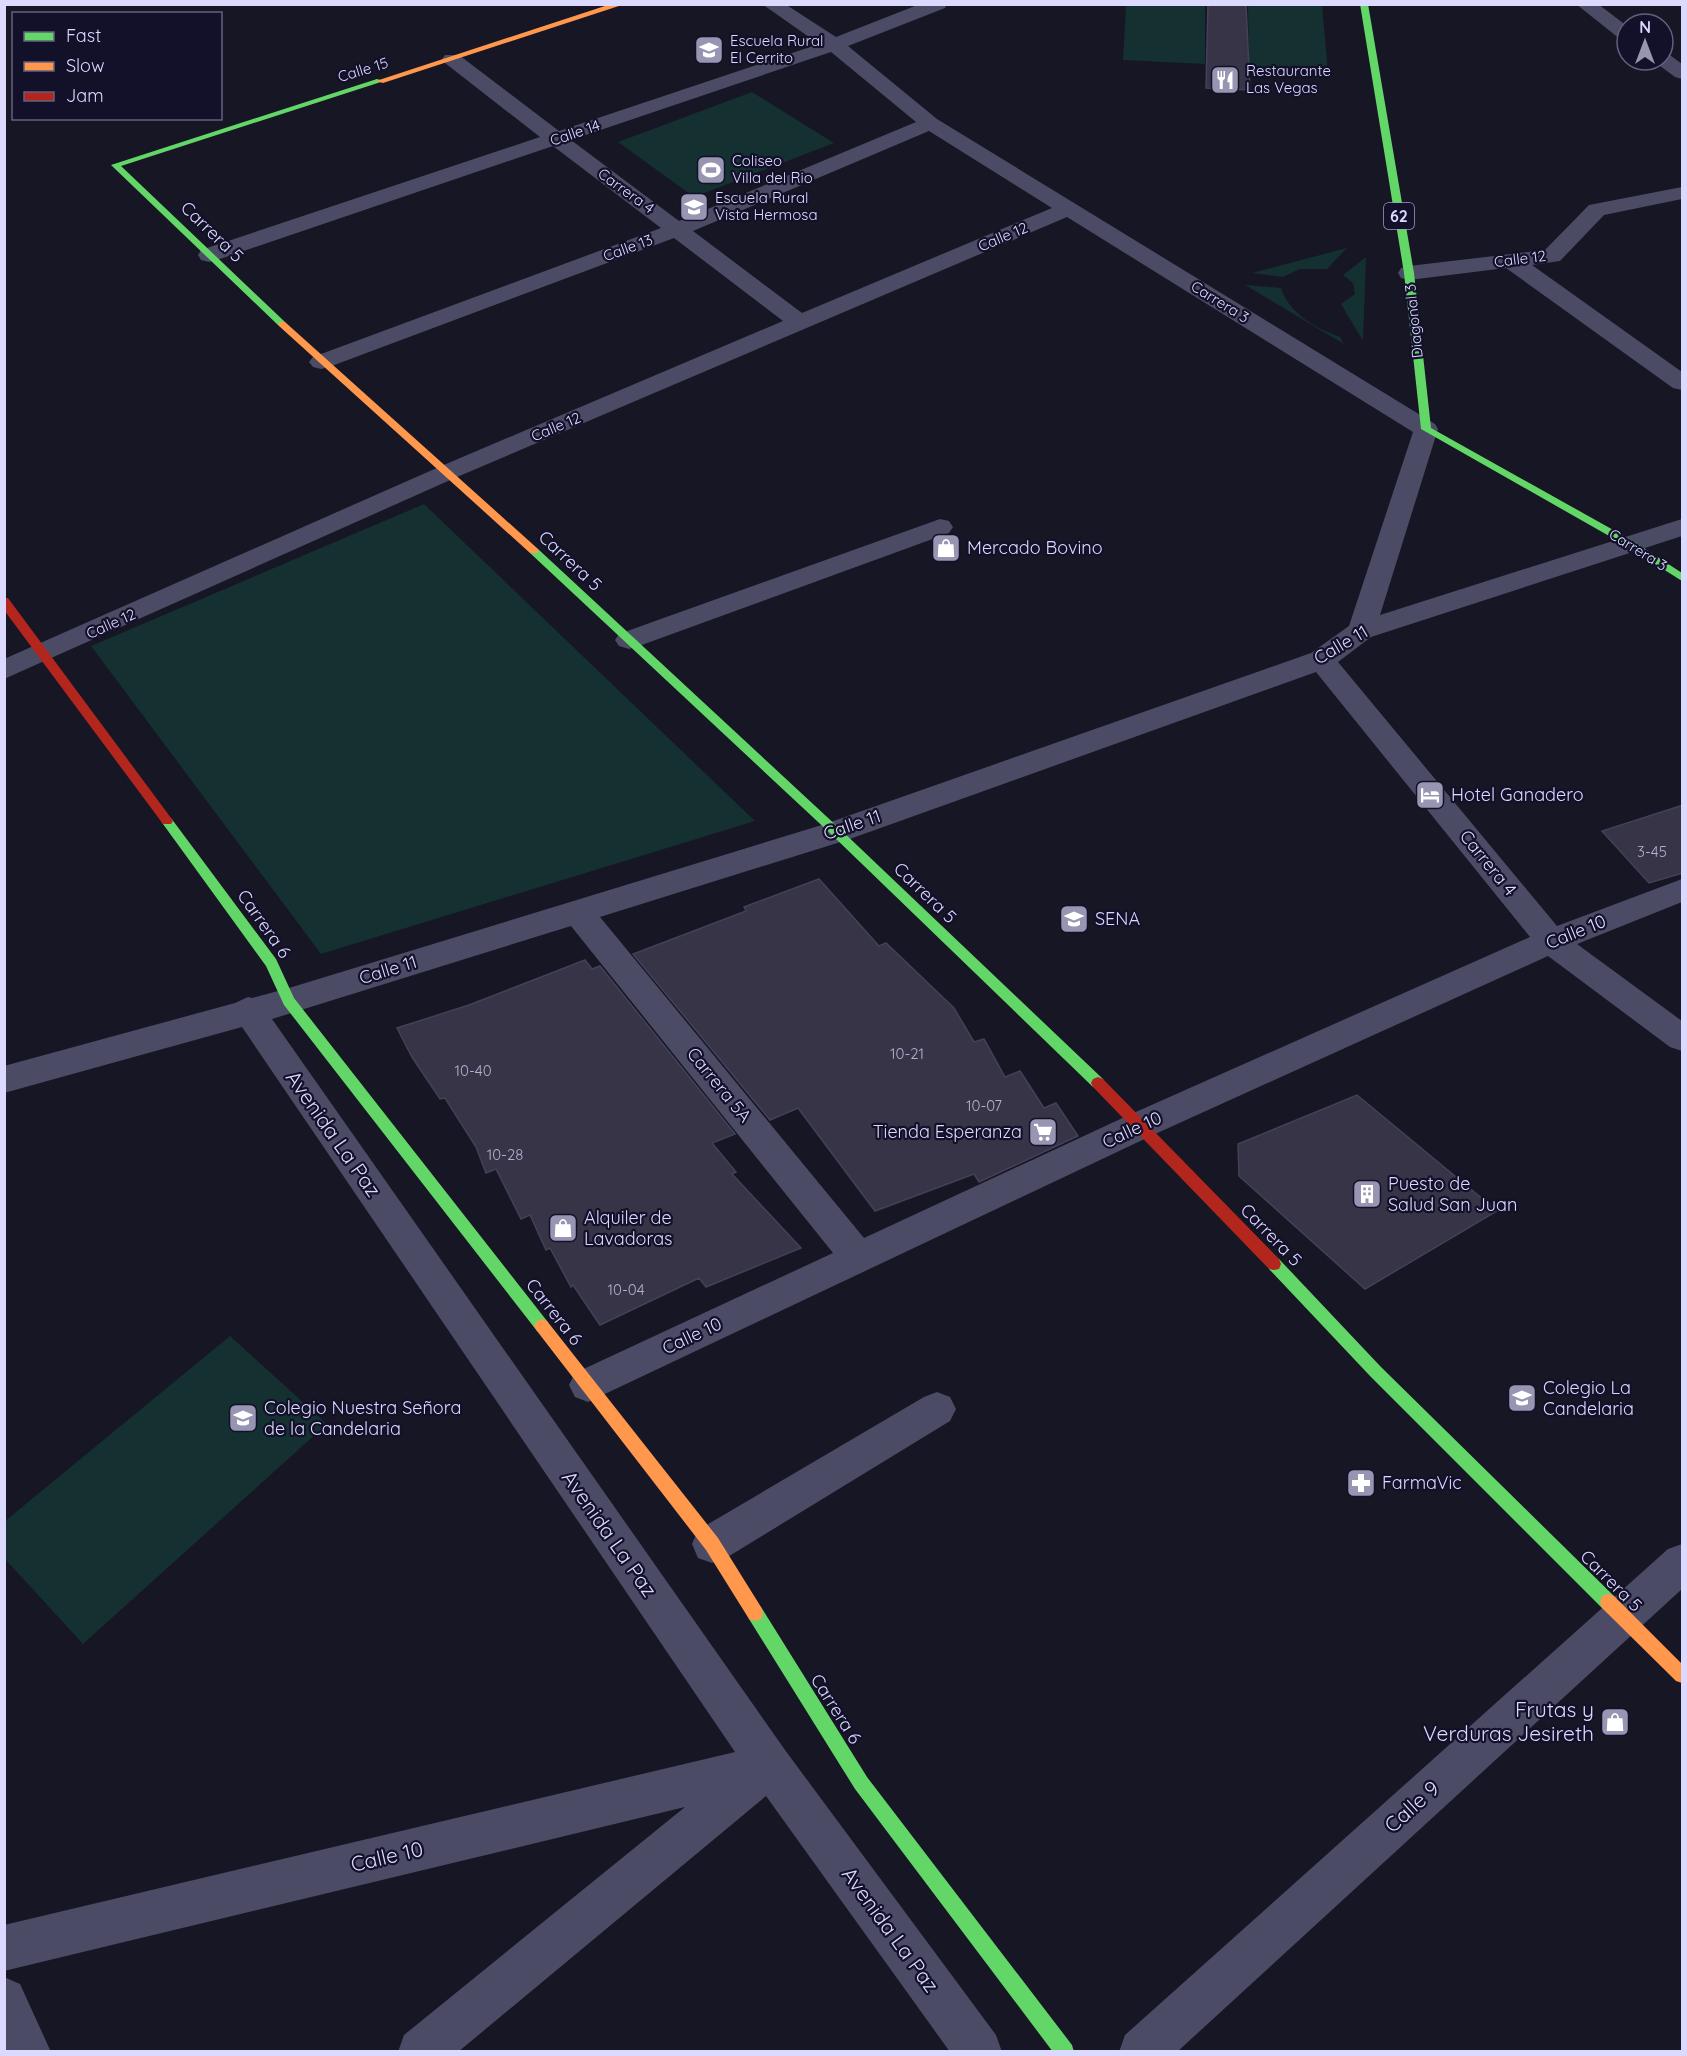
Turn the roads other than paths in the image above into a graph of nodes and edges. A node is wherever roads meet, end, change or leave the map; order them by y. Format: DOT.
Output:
graph roads {
  1 [pos="621,4"];
  2 [pos="771,4"];
  3 [pos="938,4"];
  4 [pos="1364,4"];
  5 [pos="1585,4"];
  6 [pos="1615,26"];
  7 [pos="834,45"];
  8 [pos="452,59"];
  9 [pos="930,123"];
  10 [pos="555,139"];
  11 [pos="115,165"];
  12 [pos="1683,193"];
  13 [pos="1070,208"];
  14 [pos="679,229"];
  15 [pos="209,255"];
  16 [pos="1511,261"];
  17 [pos="1409,273"];
  18 [pos="800,323"];
  19 [pos="321,362"];
  20 [pos="1683,382"];
  21 [pos="1426,429"];
  22 [pos="448,472"];
  23 [pos="940,527"];
  24 [pos="1683,527"];
  25 [pos="1629,543"];
  26 [pos="1683,578"];
  27 [pos="4,601"];
  28 [pos="1361,631"];
  29 [pos="629,640"];
  30 [pos="45,653"];
  31 [pos="1321,660"];
  32 [pos="4,670"];
  33 [pos="836,831"];
  34 [pos="1683,890"];
  35 [pos="578,912"];
  36 [pos="1551,941"];
  37 [pos="289,1000"];
  38 [pos="248,1010"];
  39 [pos="1683,1038"];
  40 [pos="4,1080"];
  41 [pos="1141,1125"];
  42 [pos="859,1258"];
  43 [pos="588,1385"];
  44 [pos="937,1409"];
  45 [pos="712,1544"];
  46 [pos="1683,1563"];
  47 [pos="1622,1617"];
  48 [pos="1683,1675"];
  49 [pos="770,1765"];
  50 [pos="4,1948"];
  51 [pos="4,2000"];
  52 [pos="28,2052"];
  53 [pos="421,2052"];
  54 [pos="979,2052"];
  55 [pos="1065,2052"];
  56 [pos="1142,2052"];
  1 -- 8 [label="street, Calle 15"];
  2 -- 7 [label="street, Carrera 3"];
  3 -- 7 [label="street, Calle 14"];
  4 -- 17 [label="street, Diagonal 3 / 62"];
  5 -- 6 [label="street"];
  7 -- 9 [label="street, Carrera 3"];
  7 -- 10 [label="street, Calle 14"];
  8 -- 10 [label="street, Carrera 4"];
  8 -- 11 [label="street, Calle 15"];
  9 -- 13 [label="street, Carrera 3"];
  9 -- 14 [label="street, Calle 13"];
  10 -- 14 [label="street, Carrera 4"];
  10 -- 15 [label="street, Calle 14"];
  11 -- 15 [label="street, Carrera 5"];
  12 -- 16 [label="street, Calle 12"];
  13 -- 18 [label="street, Calle 12"];
  13 -- 21 [label="street, Carrera 3"];
  14 -- 18 [label="street, Carrera 4"];
  14 -- 19 [label="street, Calle 13"];
  15 -- 19 [label="street, Carrera 5"];
  16 -- 17 [label="street, Calle 12"];
  16 -- 20 [label="street"];
  17 -- 21 [label="street, Diagonal 3 / 62"];
  18 -- 22 [label="street, Calle 12"];
  19 -- 22 [label="street, Carrera 5"];
  21 -- 25 [label="street, Carrera 3"];
  21 -- 28 [label="street, Diagonal 3"];
  22 -- 29 [label="street, Carrera 5"];
  22 -- 30 [label="street, Calle 12"];
  23 -- 29 [label="street"];
  24 -- 25 [label="street, Calle 11"];
  25 -- 26 [label="street, Carrera 3"];
  25 -- 28 [label="street, Calle 11"];
  27 -- 30 [label="street, Carrera 6"];
  28 -- 31 [label="street, Calle 11"];
  29 -- 33 [label="street, Carrera 5"];
  30 -- 32 [label="street, Calle 12"];
  30 -- 37 [label="street, Carrera 6"];
  31 -- 33 [label="street, Calle 11"];
  31 -- 36 [label="street, Carrera 4"];
  33 -- 35 [label="street, Calle 11"];
  33 -- 41 [label="street, Carrera 5"];
  34 -- 36 [label="street, Calle 10"];
  35 -- 37 [label="street, Calle 11"];
  35 -- 42 [label="street, Carrera 5A"];
  36 -- 39 [label="street, Carrera 4"];
  36 -- 41 [label="street, Calle 10"];
  37 -- 38 [label="street, Calle 11"];
  37 -- 43 [label="street, Carrera 6"];
  38 -- 40 [label="street, Calle 11"];
  38 -- 49 [label="street, Avenida La Paz"];
  41 -- 42 [label="street, Calle 10"];
  41 -- 47 [label="street, Carrera 5"];
  42 -- 43 [label="street, Calle 10"];
  43 -- 45 [label="street, Carrera 6"];
  44 -- 45 [label="street"];
  45 -- 55 [label="street, Carrera 6"];
  46 -- 47 [label="street, Calle 9"];
  47 -- 48 [label="street, Carrera 5"];
  47 -- 56 [label="street, Calle 9"];
  49 -- 50 [label="street, Calle 10"];
  49 -- 53 [label="street"];
  49 -- 54 [label="street, Avenida La Paz"];
  51 -- 52 [label="street"];
}
